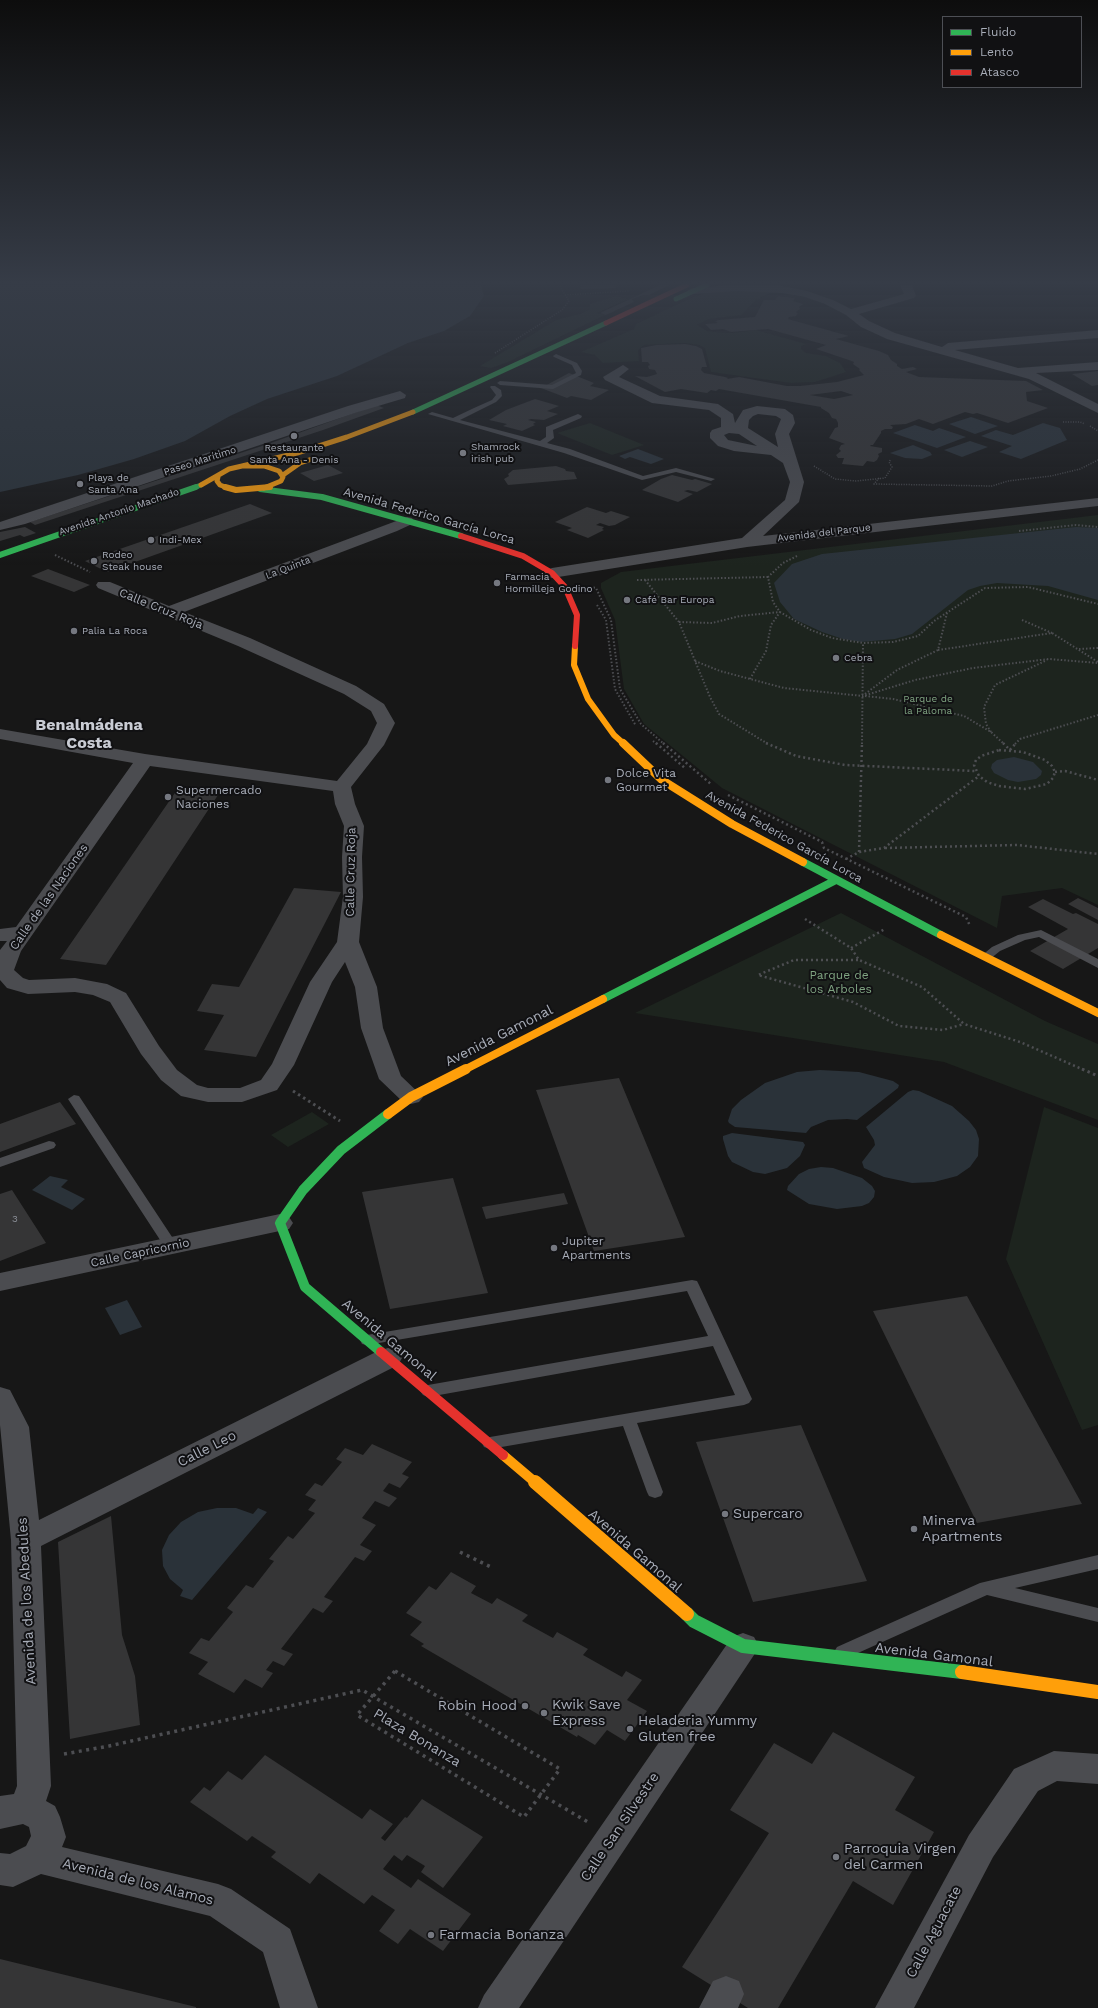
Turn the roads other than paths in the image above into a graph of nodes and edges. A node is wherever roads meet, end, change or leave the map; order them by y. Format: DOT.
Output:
graph roads {
  1 [pos="485,379"];
  2 [pos="510,379"];
  3 [pos="571,379"];
  4 [pos="614,379"];
  5 [pos="1039,379"];
  6 [pos="493,387"];
  7 [pos="400,395"];
  8 [pos="446,408"];
  9 [pos="1098,409"];
  10 [pos="432,414"];
  11 [pos="578,416"];
  12 [pos="453,420"];
  13 [pos="735,430"];
  14 [pos="542,444"];
  15 [pos="770,448"];
  16 [pos="792,463"];
  17 [pos="242,466"];
  18 [pos="218,477"];
  19 [pos="288,479"];
  20 [pos="711,479"];
  21 [pos="260,489"];
  22 [pos="247,490"];
  23 [pos="218,494"];
  24 [pos="322,497"];
  25 [pos="1098,502"];
  26 [pos="170,506"];
  27 [pos="407,521"];
  28 [pos="0,526"];
  29 [pos="747,542"];
  30 [pos="0,555"];
  31 [pos="0,564"];
  32 [pos="552,572"];
  33 [pos="100,580"];
  34 [pos="168,612"];
  35 [pos="0,734"];
  36 [pos="145,760"];
  37 [pos="342,787"];
  38 [pos="836,880"];
  39 [pos="22,932"];
  40 [pos="0,935"];
  41 [pos="348,942"];
  42 [pos="986,957"];
  43 [pos="1098,964"];
  44 [pos="1098,1012"];
  45 [pos="411,1097"];
  46 [pos="74,1099"];
  47 [pos="49,1145"];
  48 [pos="0,1163"];
  49 [pos="280,1223"];
  50 [pos="171,1246"];
  51 [pos="0,1282"];
  52 [pos="367,1340"];
  53 [pos="718,1340"];
  54 [pos="388,1358"];
  55 [pos="427,1391"];
  56 [pos="0,1397"];
  57 [pos="628,1419"];
  58 [pos="488,1444"];
  59 [pos="655,1492"];
  60 [pos="26,1540"];
  61 [pos="1098,1562"];
  62 [pos="986,1588"];
  63 [pos="1098,1615"];
  64 [pos="742,1646"];
  65 [pos="832,1656"];
  66 [pos="1098,1692"];
  67 [pos="1098,1769"];
  68 [pos="13,1810"];
  69 [pos="38,1857"];
  70 [pos="0,1869"];
  71 [pos="299,2008"];
  72 [pos="497,2008"];
  73 [pos="894,2008"];
  1 -- 17 [label="street"];
  2 -- 6 [label="street"];
  3 -- 6 [label="lane"];
  4 -- 13 [label="street"];
  5 -- 9 [label="street"];
  6 -- 12 [label="lane"];
  7 -- 28 [label="street, Paseo Marítimo"];
  8 -- 10 [label="street"];
  10 -- 12 [label="lane"];
  10 -- 19 [label="street"];
  11 -- 14 [label="lane"];
  12 -- 14 [label="lane"];
  13 -- 15 [label="street"];
  13 -- 15 [label="street"];
  13 -- 16 [label="street"];
  14 -- 20 [label="lane"];
  15 -- 16 [label="street"];
  16 -- 29 [label="street"];
  17 -- 18 [label="street, Avenida Antonio Machado"];
  17 -- 19 [label="street"];
  18 -- 22 [label="street"];
  18 -- 30 [label="street, Avenida Antonio Machado"];
  19 -- 21 [label="street"];
  19 -- 24 [label="street"];
  21 -- 22 [label="street"];
  21 -- 24 [label="street"];
  22 -- 23 [label="street"];
  24 -- 27 [label="street, Avenida Federico García Lorca"];
  25 -- 29 [label="street, Avenida del Parque"];
  26 -- 31 [label="street, Avenida Antonio Machado"];
  27 -- 32 [label="street, Avenida Federico García Lorca"];
  27 -- 34 [label="street, La Quinta"];
  29 -- 32 [label="street, Avenida del Parque"];
  32 -- 38 [label="street, Avenida Federico García Lorca"];
  33 -- 34 [label="street, Calle Cruz Roja"];
  34 -- 37 [label="street, Calle Cruz Roja"];
  35 -- 36 [label="street"];
  36 -- 37 [label="street"];
  36 -- 39 [label="street, Calle de las Naciones"];
  37 -- 41 [label="street, Calle Cruz Roja"];
  38 -- 42 [label="street, Avenida Federico García Lorca"];
  38 -- 45 [label="street, Avenida Gamonal"];
  39 -- 40 [label="street"];
  39 -- 41 [label="street, Calle de las Naciones"];
  41 -- 45 [label="street, Calle Cruz Roja"];
  42 -- 43 [label="lane"];
  42 -- 44 [label="street, Avenida Federico García Lorca"];
  45 -- 49 [label="street, Avenida Gamonal"];
  46 -- 50 [label="lane"];
  47 -- 48 [label="lane"];
  49 -- 50 [label="street, Calle Capricornio"];
  49 -- 52 [label="street, Avenida Gamonal"];
  50 -- 51 [label="street, Calle Capricornio"];
  52 -- 53 [label="lane"];
  52 -- 54 [label="street, Avenida Gamonal"];
  53 -- 55 [label="lane"];
  53 -- 57 [label="lane"];
  54 -- 55 [label="street, Avenida Gamonal"];
  54 -- 60 [label="street, Calle Leo"];
  55 -- 58 [label="street, Avenida Gamonal"];
  56 -- 60 [label="street, Avenida de los Abedules"];
  57 -- 58 [label="lane"];
  57 -- 59 [label="lane"];
  58 -- 64 [label="street, Avenida Gamonal"];
  60 -- 68 [label="street, Avenida de los Abedules"];
  61 -- 62 [label="lane"];
  62 -- 63 [label="lane"];
  62 -- 65 [label="lane"];
  64 -- 65 [label="street, Avenida Gamonal"];
  64 -- 72 [label="street, Calle San Silvestre"];
  65 -- 66 [label="street, Avenida Gamonal"];
  67 -- 73 [label="street, Calle Aguacate"];
  68 -- 69 [label="street"];
  69 -- 70 [label="street"];
  69 -- 71 [label="street, Avenida de los Alamos"];
}
